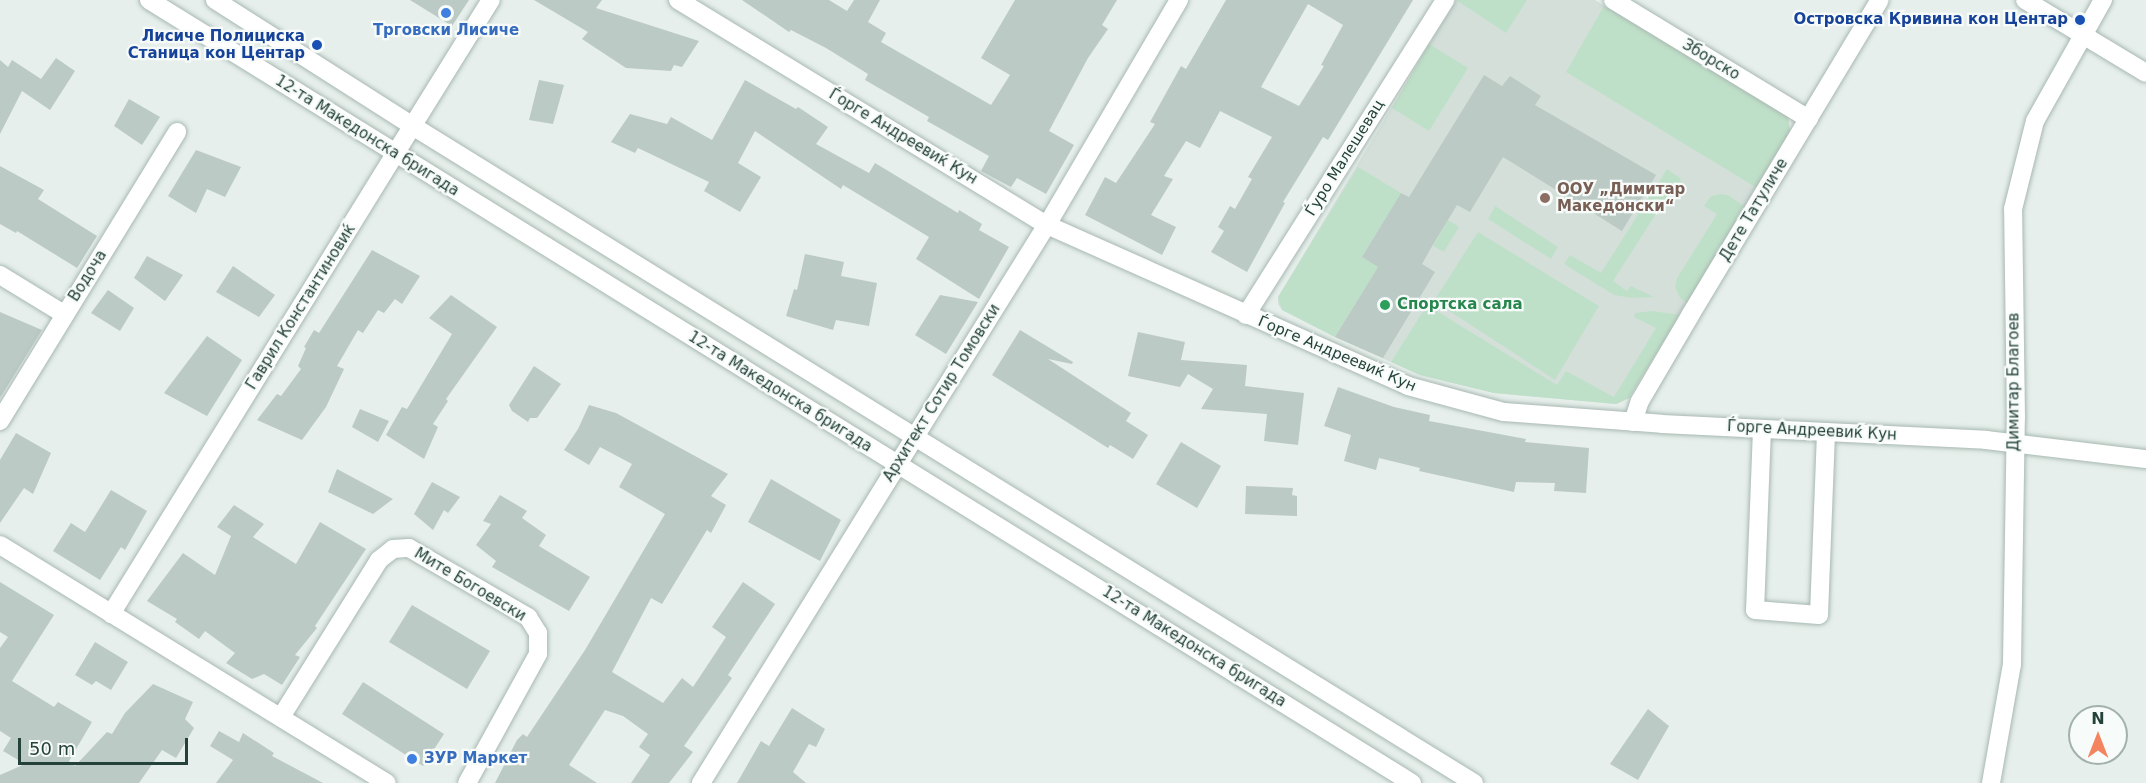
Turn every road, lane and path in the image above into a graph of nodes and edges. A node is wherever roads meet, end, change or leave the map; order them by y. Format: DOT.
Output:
graph roads {
  1 [pos="149,0"];
  2 [pos="215,0"];
  3 [pos="491,0"];
  4 [pos="678,0"];
  5 [pos="1179,0"];
  6 [pos="1445,0"];
  7 [pos="1613,0"];
  8 [pos="1880,0"];
  9 [pos="2025,0"];
  10 [pos="2103,0"];
  11 [pos="2082,34"];
  12 [pos="2146,73"];
  13 [pos="1809,119"];
  14 [pos="411,125"];
  15 [pos="177,132"];
  16 [pos="395,154"];
  17 [pos="1047,225"];
  18 [pos="0,275"];
  19 [pos="64,314"];
  20 [pos="1246,315"];
  21 [pos="0,421"];
  22 [pos="1633,422"];
  23 [pos="1762,429"];
  24 [pos="1826,432"];
  25 [pos="916,436"];
  26 [pos="2016,442"];
  27 [pos="2146,459"];
  28 [pos="898,464"];
  29 [pos="0,545"];
  30 [pos="111,614"];
  31 [pos="280,717"];
  32 [pos="387,783"];
  33 [pos="467,783"];
  34 [pos="701,783"];
  35 [pos="1412,783"];
  36 [pos="1474,783"];
  37 [pos="1991,783"];
  1 -- 16 [label="street, 12-та Македонска бригада"];
  2 -- 14 [label="street, 12-та Македонска бригада"];
  3 -- 14 [label="street, Гаврил Константиновиќ"];
  4 -- 17 [label="street, Ѓорге Андреевиќ Кун"];
  5 -- 17 [label="street, Архитект Сотир Томовски"];
  6 -- 20 [label="street, Ѓуро Малешевац"];
  7 -- 13 [label="street, Зборско"];
  8 -- 13 [label="street, Дете Татуличе"];
  9 -- 11 [label="street"];
  10 -- 11 [label="street, Димитар Благоев"];
  11 -- 12 [label="street"];
  11 -- 26 [label="street, Димитар Благоев"];
  13 -- 22 [label="street, Дете Татуличе"];
  14 -- 16 [label="street, Гаврил Константиновиќ"];
  14 -- 25 [label="street, 12-та Македонска бригада"];
  15 -- 19 [label="street, Водоча"];
  16 -- 28 [label="street, 12-та Македонска бригада"];
  16 -- 30 [label="street, Гаврил Константиновиќ"];
  17 -- 20 [label="street, Ѓорге Андреевиќ Кун"];
  17 -- 25 [label="street, Архитект Сотир Томовски"];
  18 -- 19 [label="street"];
  19 -- 21 [label="street, Водоча"];
  20 -- 22 [label="street, Ѓорге Андреевиќ Кун"];
  22 -- 23 [label="street, Ѓорге Андреевиќ Кун"];
  23 -- 24 [label="street, Ѓорге Андреевиќ Кун"];
  23 -- 24 [label="street"];
  24 -- 26 [label="street, Ѓорге Андреевиќ Кун"];
  25 -- 28 [label="street, Архитект Сотир Томовски"];
  25 -- 36 [label="street, 12-та Македонска бригада"];
  26 -- 27 [label="street, Ѓорге Андреевиќ Кун"];
  26 -- 37 [label="street, Димитар Благоев"];
  28 -- 34 [label="street, Архитект Сотир Томовски"];
  28 -- 35 [label="street, 12-та Македонска бригада"];
  29 -- 30 [label="street"];
  30 -- 31 [label="street"];
  31 -- 32 [label="street"];
  31 -- 33 [label="street, Мите Богоевски"];
}
